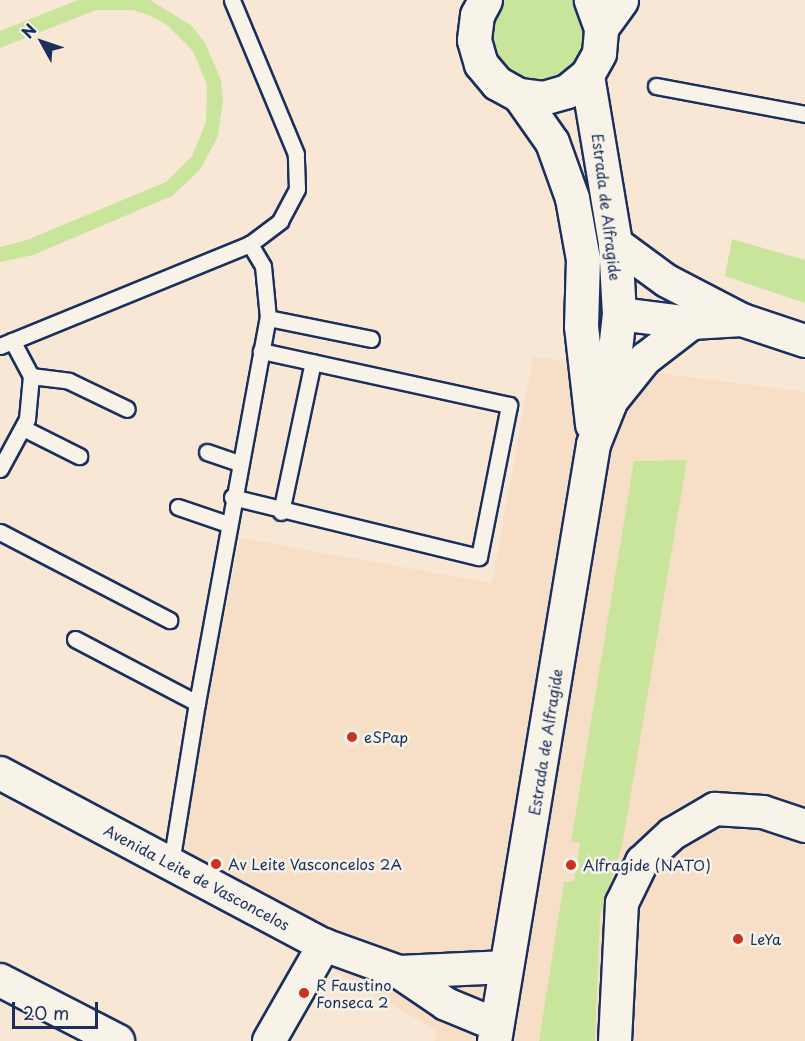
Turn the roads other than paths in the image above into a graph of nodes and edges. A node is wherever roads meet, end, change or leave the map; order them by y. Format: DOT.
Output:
graph roads {
  1 [pos="232,0"];
  2 [pos="621,0"];
  3 [pos="477,5"];
  4 [pos="596,14"];
  5 [pos="587,75"];
  6 [pos="656,86"];
  7 [pos="519,95"];
  8 [pos="805,114"];
  9 [pos="615,243"];
  10 [pos="250,244"];
  11 [pos="583,259"];
  12 [pos="619,314"];
  13 [pos="268,318"];
  14 [pos="742,320"];
  15 [pos="692,323"];
  16 [pos="371,339"];
  17 [pos="805,341"];
  18 [pos="6,343"];
  19 [pos="261,351"];
  20 [pos="313,362"];
  21 [pos="31,376"];
  22 [pos="609,404"];
  23 [pos="127,409"];
  24 [pos="23,428"];
  25 [pos="593,444"];
  26 [pos="207,452"];
  27 [pos="79,456"];
  28 [pos="239,463"];
  29 [pos="0,469"];
  30 [pos="232,497"];
  31 [pos="178,507"];
  32 [pos="281,512"];
  33 [pos="228,524"];
  34 [pos="0,532"];
  35 [pos="169,620"];
  36 [pos="75,639"];
  37 [pos="197,703"];
  38 [pos="0,772"];
  39 [pos="805,826"];
  40 [pos="171,863"];
  41 [pos="324,945"];
  42 [pos="507,967"];
  43 [pos="399,972"];
  44 [pos="0,980"];
  45 [pos="496,1033"];
  46 [pos="118,1041"];
  47 [pos="269,1041"];
  48 [pos="615,1041"];
  1 -- 10 [label="lane"];
  2 -- 4 [label="street"];
  3 -- 7 [label="street"];
  4 -- 5 [label="street"];
  5 -- 7 [label="street"];
  5 -- 9 [label="street, Estrada de Alfragide"];
  6 -- 8 [label="lane"];
  7 -- 11 [label="street, Estrada de Alfragide"];
  9 -- 12 [label="street, Estrada de Alfragide"];
  9 -- 14 [label="street"];
  10 -- 13 [label="lane"];
  10 -- 18 [label="lane"];
  11 -- 12 [label="street"];
  11 -- 25 [label="street, Estrada de Alfragide"];
  12 -- 15 [label="street"];
  12 -- 22 [label="street, Estrada de Alfragide"];
  13 -- 16 [label="lane"];
  13 -- 19 [label="lane"];
  14 -- 15 [label="street"];
  14 -- 17 [label="street"];
  15 -- 22 [label="street"];
  18 -- 21 [label="lane"];
  19 -- 20 [label="lane"];
  19 -- 28 [label="lane"];
  20 -- 32 [label="lane"];
  20 -- 32 [label="lane"];
  21 -- 23 [label="lane"];
  21 -- 24 [label="lane"];
  22 -- 25 [label="street, Estrada de Alfragide"];
  24 -- 27 [label="lane"];
  24 -- 29 [label="lane"];
  25 -- 42 [label="street, Estrada de Alfragide"];
  26 -- 28 [label="lane"];
  28 -- 30 [label="lane"];
  30 -- 32 [label="lane"];
  30 -- 33 [label="lane"];
  31 -- 33 [label="lane"];
  33 -- 37 [label="lane"];
  34 -- 35 [label="lane"];
  36 -- 37 [label="lane"];
  37 -- 40 [label="lane"];
  38 -- 40 [label="street, Avenida Leite de Vasconcelos"];
  39 -- 48 [label="street"];
  40 -- 41 [label="street, Avenida Leite de Vasconcelos"];
  41 -- 43 [label="street, Avenida Leite de Vasconcelos"];
  41 -- 47 [label="street"];
  42 -- 43 [label="street, Avenida Leite de Vasconcelos"];
  42 -- 45 [label="street, Estrada de Alfragide"];
  43 -- 45 [label="street, Avenida Leite de Vasconcelos"];
  44 -- 46 [label="street"];
}
